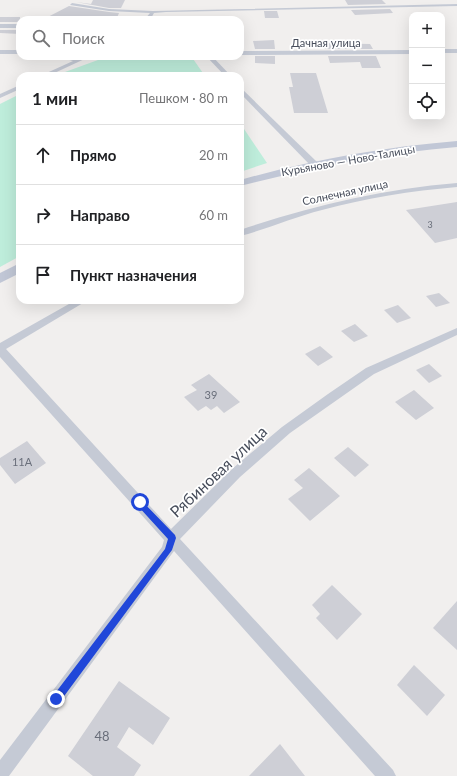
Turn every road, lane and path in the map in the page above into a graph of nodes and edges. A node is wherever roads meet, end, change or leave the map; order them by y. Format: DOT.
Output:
graph roads {
  1 [pos="72,4"];
  2 [pos="457,5"];
  3 [pos="153,12"];
  4 [pos="150,16"];
  5 [pos="0,26"];
  6 [pos="16,26"];
  7 [pos="445,51"];
  8 [pos="457,51"];
  9 [pos="0,52"];
  10 [pos="16,52"];
  11 [pos="409,52"];
  12 [pos="244,53"];
  13 [pos="77,60"];
  14 [pos="213,60"];
  15 [pos="52,72"];
  16 [pos="224,72"];
  17 [pos="16,89"];
  18 [pos="244,93"];
  19 [pos="0,96"];
  20 [pos="457,139"];
  21 [pos="457,144"];
  22 [pos="312,162"];
  23 [pos="244,175"];
  24 [pos="244,182"];
  25 [pos="457,185"];
  26 [pos="244,233"];
  27 [pos="16,269"];
  28 [pos="0,279"];
  29 [pos="16,279"];
  30 [pos="0,289"];
  31 [pos="76,304"];
  32 [pos="457,331"];
  33 [pos="0,349"];
  34 [pos="172,538"];
  35 [pos="0,774"];
  36 [pos="387,776"];
  1 -- 3 [label="street"];
  2 -- 3 [label="street"];
  3 -- 4 [label="street"];
  5 -- 6 [label="street"];
  7 -- 8 [label="street"];
  9 -- 10 [label="street"];
  11 -- 12 [label="street, Дачная улица"];
  13 -- 15 [label="street"];
  14 -- 16 [label="street"];
  17 -- 19 [label="street"];
  18 -- 22 [label="street"];
  20 -- 22 [label="main road, Курьяново — Ново-Талицы"];
  21 -- 22 [label="main road, Курьяново — Ново-Талицы"];
  22 -- 23 [label="main road, Курьяново — Ново-Талицы"];
  22 -- 24 [label="main road, Курьяново — Ново-Талицы"];
  25 -- 26 [label="street, Солнечная улица"];
  27 -- 28 [label="main road"];
  29 -- 30 [label="main road"];
  31 -- 33 [label="street"];
  32 -- 34 [label="street, Рябиновая улица"];
  33 -- 34 [label="street"];
  34 -- 35 [label="street, Рябиновая улица"];
  34 -- 36 [label="street"];
}
